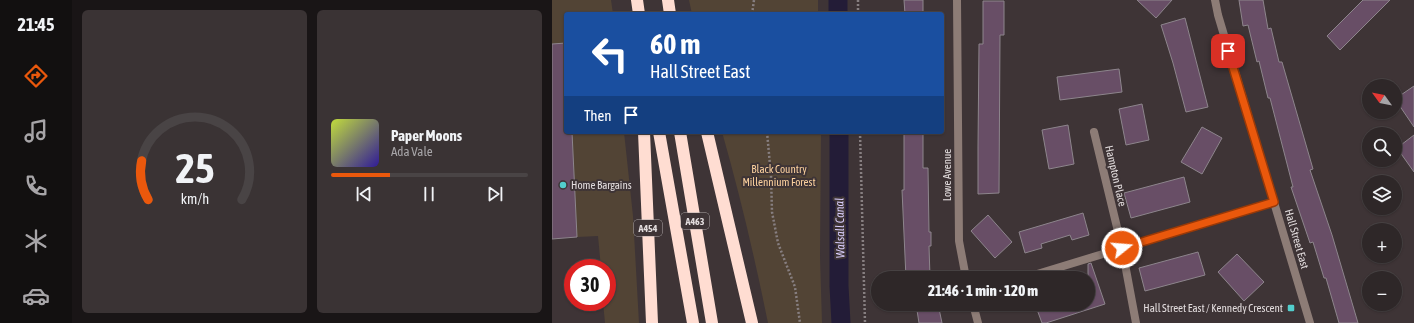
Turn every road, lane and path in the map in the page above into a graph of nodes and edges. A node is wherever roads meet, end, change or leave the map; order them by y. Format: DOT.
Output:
graph roads {
  1 [pos="637,0"];
  2 [pos="668,0"];
  3 [pos="754,0"];
  4 [pos="858,0"];
  5 [pos="958,0"];
  6 [pos="1215,0"];
  7 [pos="639,12"];
  8 [pos="670,12"];
  9 [pos="752,12"];
  10 [pos="858,12"];
  11 [pos="1094,132"];
  12 [pos="644,134"];
  13 [pos="659,134"];
  14 [pos="680,134"];
  15 [pos="707,134"];
  16 [pos="767,134"];
  17 [pos="860,134"];
  18 [pos="1274,202"];
  19 [pos="1122,248"];
  20 [pos="965,271"];
  21 [pos="1047,271"];
  22 [pos="975,311"];
  23 [pos="652,323"];
  24 [pos="693,323"];
  25 [pos="712,323"];
  26 [pos="752,323"];
  27 [pos="800,323"];
  28 [pos="865,323"];
  29 [pos="978,323"];
  30 [pos="1136,323"];
  31 [pos="1310,323"];
  1 -- 7 [label="highway"];
  2 -- 8 [label="highway"];
  3 -- 9 [label="path"];
  4 -- 10 [label="path"];
  5 -- 20 [label="street, Lowe Avenue"];
  6 -- 18 [label="street, Hall Street East"];
  11 -- 19 [label="street, Hampton Place"];
  12 -- 23 [label="highway, A454"];
  13 -- 24 [label="highway, A463"];
  14 -- 25 [label="highway, A463"];
  15 -- 26 [label="highway"];
  16 -- 27 [label="path"];
  17 -- 28 [label="path"];
  18 -- 19 [label="street"];
  18 -- 31 [label="street, Hall Street East"];
  19 -- 21 [label="street"];
  19 -- 30 [label="street, Hampton Place"];
  22 -- 29 [label="street"];
}
